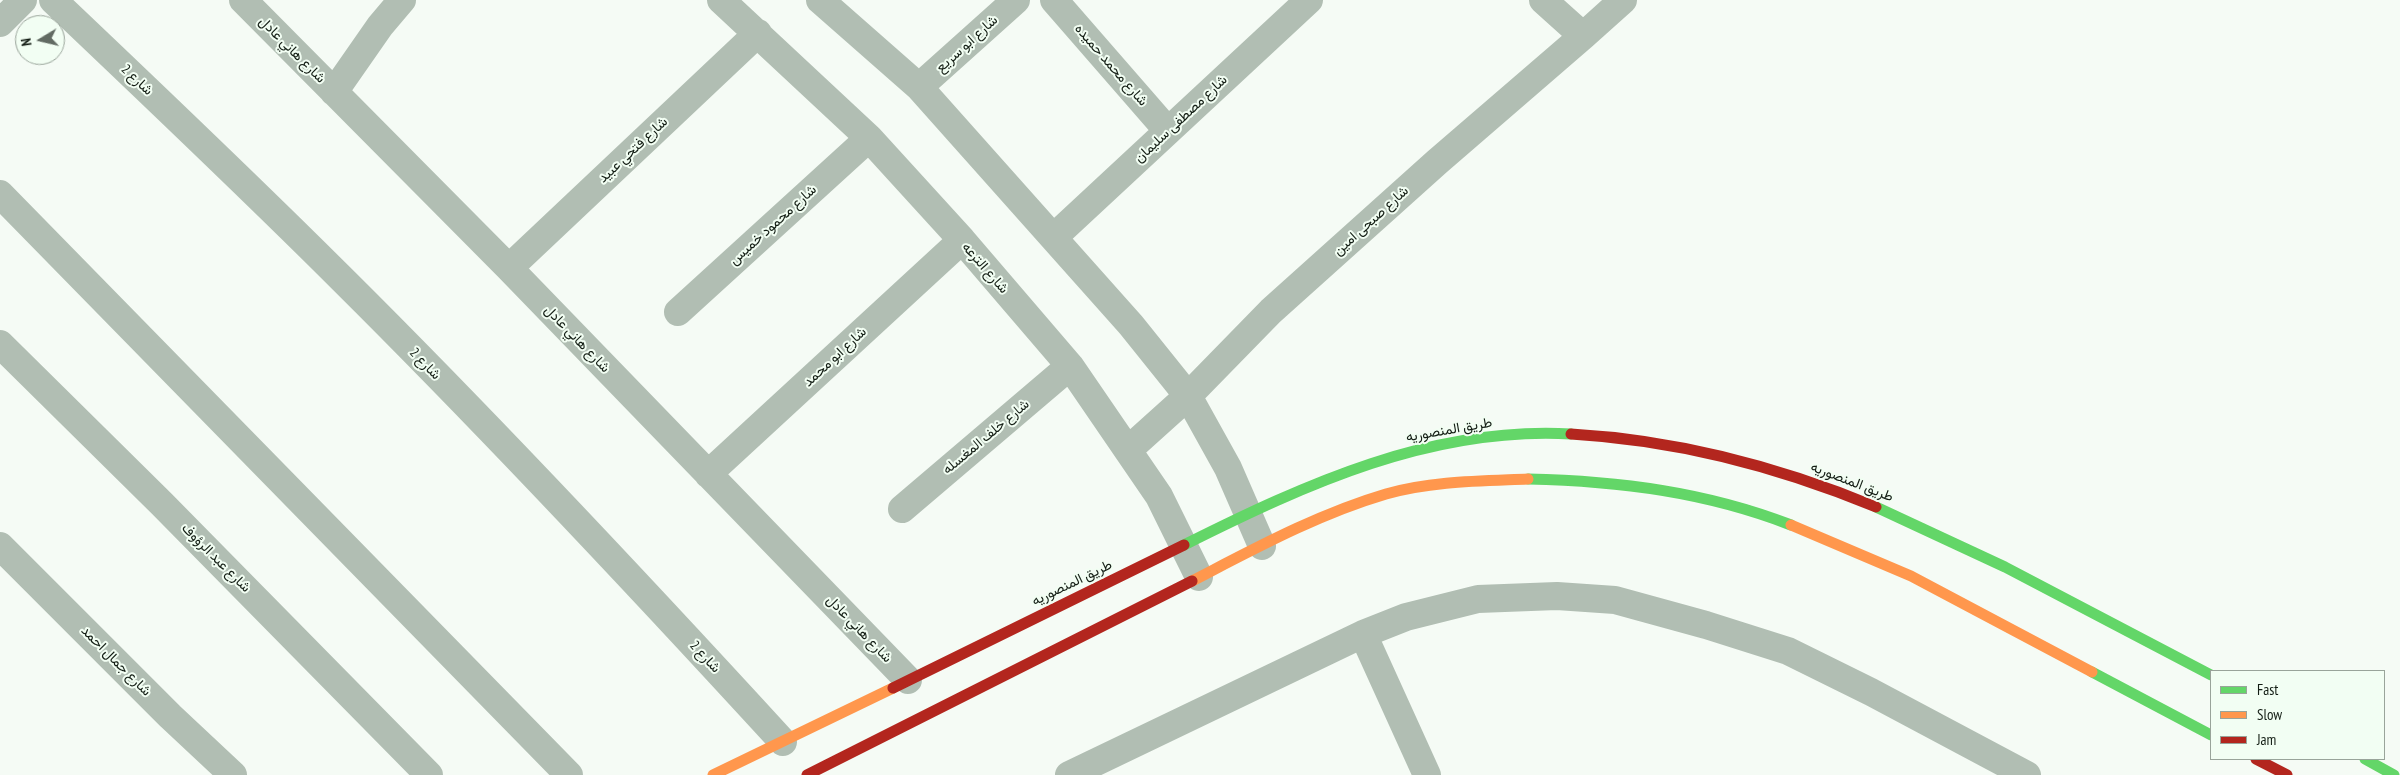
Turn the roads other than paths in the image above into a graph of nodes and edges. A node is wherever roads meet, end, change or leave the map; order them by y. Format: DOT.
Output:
graph roads {
  1 [pos="23,0"];
  2 [pos="53,0"];
  3 [pos="243,0"];
  4 [pos="402,0"];
  5 [pos="721,0"];
  6 [pos="820,0"];
  7 [pos="1016,0"];
  8 [pos="1054,0"];
  9 [pos="1309,0"];
  10 [pos="1543,0"];
  11 [pos="1622,0"];
  12 [pos="0,23"];
  13 [pos="758,33"];
  14 [pos="1584,36"];
  15 [pos="919,87"];
  16 [pos="334,92"];
  17 [pos="1168,131"];
  18 [pos="869,138"];
  19 [pos="0,194"];
  20 [pos="1054,237"];
  21 [pos="962,240"];
  22 [pos="509,268"];
  23 [pos="678,312"];
  24 [pos="0,344"];
  25 [pos="1070,366"];
  26 [pos="1188,396"];
  27 [pos="1128,450"];
  28 [pos="708,474"];
  29 [pos="902,509"];
  30 [pos="1248,514"];
  31 [pos="0,546"];
  32 [pos="1183,546"];
  33 [pos="1262,546"];
  34 [pos="1198,576"];
  35 [pos="1363,634"];
  36 [pos="2210,674"];
  37 [pos="908,680"];
  38 [pos="2210,734"];
  39 [pos="783,742"];
  40 [pos="2258,760"];
  41 [pos="2367,760"];
  42 [pos="233,775"];
  43 [pos="429,775"];
  44 [pos="569,775"];
  45 [pos="713,775"];
  46 [pos="807,775"];
  47 [pos="1069,775"];
  48 [pos="1427,775"];
  49 [pos="2027,775"];
  50 [pos="2287,775"];
  51 [pos="2394,775"];
  1 -- 12 [label="street"];
  2 -- 39 [label="street, شارع 2"];
  3 -- 16 [label="street, شارع هاني عادل"];
  4 -- 16 [label="street"];
  5 -- 13 [label="street, شارع الترعه"];
  6 -- 15 [label="street"];
  7 -- 15 [label="street, شارع ابو سريع"];
  8 -- 17 [label="street, شارع محمد حميده"];
  9 -- 17 [label="street, شارع مصطفى سليمان"];
  10 -- 14 [label="street"];
  11 -- 14 [label="street, شارع صبحى امين"];
  13 -- 18 [label="street, شارع الترعه"];
  13 -- 22 [label="street, شارع فتحي عبيد"];
  14 -- 26 [label="street, شارع صبحى امين"];
  15 -- 20 [label="street"];
  16 -- 22 [label="street, شارع هاني عادل"];
  17 -- 20 [label="street, شارع مصطفى سليمان"];
  18 -- 21 [label="street, شارع الترعه"];
  18 -- 23 [label="street, شارع محمود خميس"];
  19 -- 44 [label="street"];
  20 -- 26 [label="street"];
  21 -- 25 [label="street, شارع الترعه"];
  21 -- 28 [label="street, شارع ابو محمد"];
  22 -- 28 [label="street, شارع هاني عادل"];
  24 -- 43 [label="street, شارع عبد الرؤوف"];
  25 -- 27 [label="street, شارع الترعه"];
  25 -- 29 [label="street, شارع خلف المغسله"];
  26 -- 27 [label="street, شارع صبحى امين"];
  26 -- 30 [label="street"];
  27 -- 32 [label="street, شارع الترعه"];
  28 -- 37 [label="street, شارع هاني عادل"];
  30 -- 32 [label="main road, طريق المنصوريه"];
  30 -- 33 [label="street"];
  30 -- 36 [label="main road, طريق المنصوريه"];
  31 -- 42 [label="street, شارع جمال احمد"];
  32 -- 34 [label="street, شارع الترعه"];
  32 -- 37 [label="main road, طريق المنصوريه"];
  33 -- 34 [label="main road"];
  33 -- 38 [label="main road"];
  34 -- 46 [label="main road"];
  35 -- 47 [label="street"];
  35 -- 48 [label="street"];
  35 -- 49 [label="street"];
  37 -- 39 [label="main road, طريق المنصوريه"];
  39 -- 45 [label="main road, طريق المنصوريه"];
  40 -- 50 [label="main road"];
  41 -- 51 [label="main road"];
}
